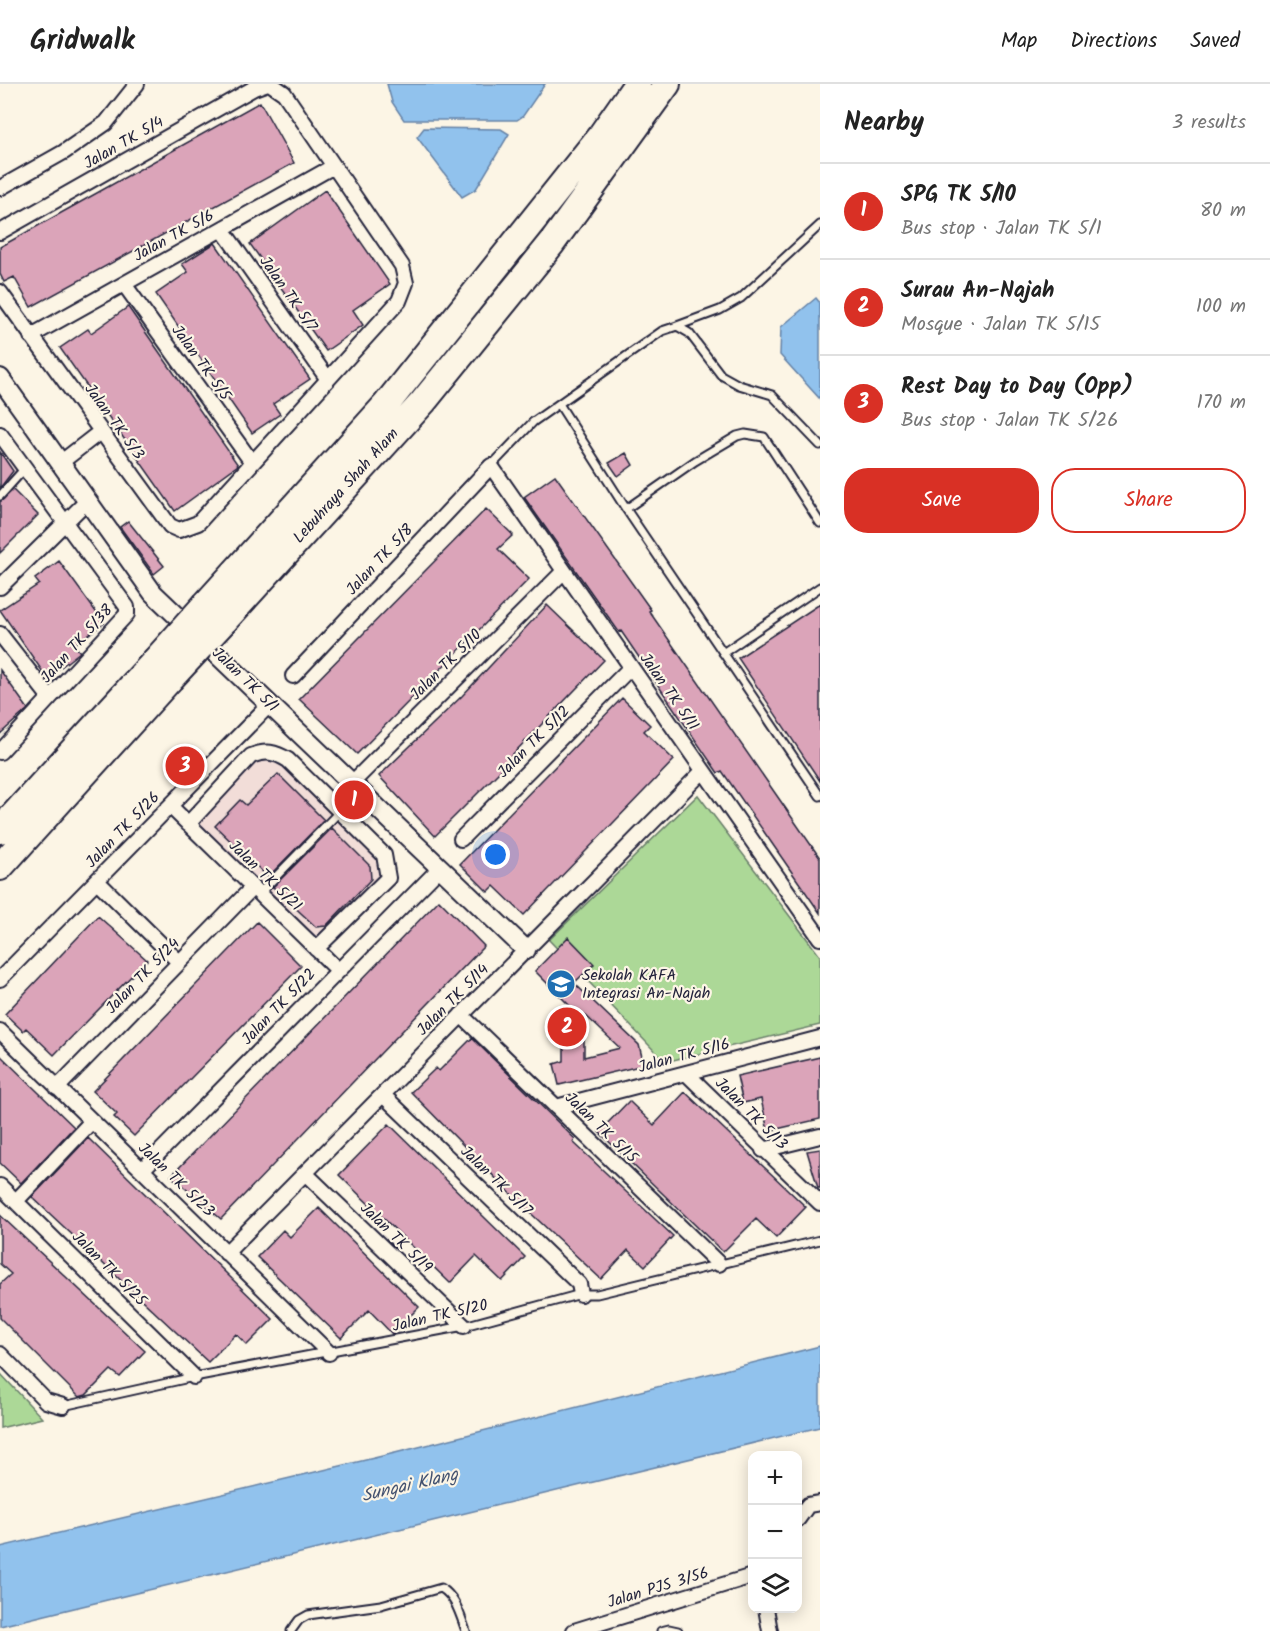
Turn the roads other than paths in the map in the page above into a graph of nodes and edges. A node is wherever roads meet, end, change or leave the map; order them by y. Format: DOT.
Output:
graph roads {
  1 [pos="138,84"];
  2 [pos="265,84"];
  3 [pos="271,84"];
  4 [pos="637,84"];
  5 [pos="667,84"];
  6 [pos="334,166"];
  7 [pos="0,188"];
  8 [pos="820,225"];
  9 [pos="222,229"];
  10 [pos="0,232"];
  11 [pos="124,284"];
  12 [pos="0,291"];
  13 [pos="677,326"];
  14 [pos="31,336"];
  15 [pos="0,378"];
  16 [pos="327,378"];
  17 [pos="559,404"];
  18 [pos="100,432"];
  19 [pos="0,434"];
  20 [pos="820,444"];
  21 [pos="251,461"];
  22 [pos="60,463"];
  23 [pos="490,466"];
  24 [pos="26,467"];
  25 [pos="0,496"];
  26 [pos="87,501"];
  27 [pos="626,509"];
  28 [pos="66,522"];
  29 [pos="820,523"];
  30 [pos="564,571"];
  31 [pos="1,584"];
  32 [pos="820,587"];
  33 [pos="215,613"];
  34 [pos="0,634"];
  35 [pos="723,653"];
  36 [pos="631,668"];
  37 [pos="163,670"];
  38 [pos="293,676"];
  39 [pos="50,698"];
  40 [pos="270,704"];
  41 [pos="0,752"];
  42 [pos="703,771"];
  43 [pos="351,783"];
  44 [pos="820,796"];
  45 [pos="170,806"];
  46 [pos="340,811"];
  47 [pos="188,824"];
  48 [pos="0,830"];
  49 [pos="461,839"];
  50 [pos="0,867"];
  51 [pos="440,868"];
  52 [pos="97,881"];
  53 [pos="256,890"];
  54 [pos="820,938"];
  55 [pos="316,949"];
  56 [pos="526,950"];
  57 [pos="179,962"];
  58 [pos="338,970"];
  59 [pos="0,979"];
  60 [pos="461,1015"];
  61 [pos="0,1031"];
  62 [pos="820,1038"];
  63 [pos="686,1073"];
  64 [pos="57,1088"];
  65 [pos="382,1095"];
  66 [pos="556,1107"];
  67 [pos="92,1121"];
  68 [pos="820,1136"];
  69 [pos="763,1150"];
  70 [pos="142,1170"];
  71 [pos="305,1173"];
  72 [pos="0,1186"];
  73 [pos="16,1201"];
  74 [pos="820,1203"];
  75 [pos="820,1240"];
  76 [pos="226,1252"];
  77 [pos="719,1264"];
  78 [pos="581,1294"];
  79 [pos="464,1326"];
  80 [pos="329,1353"];
  81 [pos="0,1354"];
  82 [pos="194,1377"];
  83 [pos="63,1406"];
  84 [pos="820,1503"];
  85 [pos="802,1510"];
  86 [pos="748,1578"];
  87 [pos="767,1613"];
  88 [pos="291,1631"];
  89 [pos="466,1631"];
  90 [pos="574,1631"];
  91 [pos="661,1631"];
  92 [pos="678,1631"];
  93 [pos="770,1631"];
  1 -- 7 [label="street"];
  2 -- 10 [label="street, Jalan TK 5/4"];
  3 -- 6 [label="street"];
  4 -- 33 [label="highway, Lebuhraya Shah Alam"];
  5 -- 33 [label="highway, Lebuhraya Shah Alam"];
  6 -- 9 [label="street, Jalan TK 5/6"];
  6 -- 16 [label="street"];
  8 -- 13 [label="lane"];
  9 -- 11 [label="street, Jalan TK 5/6"];
  9 -- 16 [label="street, Jalan TK 5/7"];
  11 -- 14 [label="street, Jalan TK 5/6"];
  11 -- 21 [label="street, Jalan TK 5/5"];
  12 -- 14 [label="street"];
  13 -- 17 [label="lane"];
  13 -- 20 [label="lane"];
  14 -- 18 [label="street, Jalan TK 5/3"];
  15 -- 22 [label="street, Jalan TK 5/1"];
  16 -- 21 [label="street"];
  17 -- 23 [label="lane"];
  17 -- 27 [label="lane"];
  18 -- 21 [label="street, Jalan TK 5/3"];
  18 -- 22 [label="street"];
  19 -- 24 [label="street"];
  22 -- 26 [label="street, Jalan TK 5/1"];
  23 -- 30 [label="street, Jalan TK 5/11"];
  23 -- 38 [label="street, Jalan TK 5/8"];
  24 -- 25 [label="lane"];
  24 -- 28 [label="street"];
  26 -- 28 [label="street"];
  26 -- 40 [label="street, Jalan TK 5/1"];
  27 -- 29 [label="lane"];
  27 -- 35 [label="lane"];
  28 -- 31 [label="street"];
  28 -- 39 [label="street, Jalan TK 5/38"];
  30 -- 36 [label="street, Jalan TK 5/11"];
  30 -- 43 [label="street, Jalan TK 5/10"];
  32 -- 35 [label="lane"];
  33 -- 37 [label="highway, Lebuhraya Shah Alam, bridge"];
  34 -- 39 [label="street"];
  35 -- 44 [label="lane"];
  36 -- 42 [label="street, Jalan TK 5/11"];
  36 -- 49 [label="street, Jalan TK 5/12"];
  37 -- 48 [label="highway, Lebuhraya Shah Alam"];
  37 -- 50 [label="highway, Lebuhraya Shah Alam"];
  39 -- 41 [label="street, Jalan TK 5/38"];
  40 -- 43 [label="street, Jalan TK 5/1"];
  40 -- 45 [label="street, Jalan TK 5/26"];
  42 -- 54 [label="street, Jalan TK 5/11"];
  42 -- 56 [label="street, Jalan TK 5/14"];
  43 -- 51 [label="street, Jalan TK 5/1"];
  45 -- 47 [label="street, Jalan TK 5/21"];
  45 -- 52 [label="street, Jalan TK 5/26"];
  46 -- 47 [label="street"];
  46 -- 53 [label="lane"];
  46 -- 55 [label="street"];
  47 -- 53 [label="street, Jalan TK 5/21"];
  51 -- 56 [label="street, Jalan TK 5/1"];
  51 -- 58 [label="street, Jalan TK 5/22"];
  52 -- 57 [label="street"];
  52 -- 59 [label="street, Jalan TK 5/26"];
  53 -- 55 [label="street, Jalan TK 5/21"];
  53 -- 57 [label="street, Jalan TK 5/24"];
  55 -- 58 [label="street, Jalan TK 5/21"];
  56 -- 60 [label="street, Jalan TK 5/14"];
  57 -- 64 [label="street, Jalan TK 5/24"];
  58 -- 70 [label="street, Jalan TK 5/22"];
  60 -- 65 [label="street, Jalan TK 5/14"];
  60 -- 66 [label="street, Jalan TK 5/15"];
  61 -- 64 [label="street, Jalan TK 5/23"];
  62 -- 63 [label="street, Jalan TK 5/16"];
  63 -- 66 [label="street, Jalan TK 5/16"];
  63 -- 69 [label="street, Jalan TK 5/13"];
  64 -- 67 [label="street, Jalan TK 5/23"];
  65 -- 71 [label="street, Jalan TK 5/14"];
  65 -- 78 [label="street, Jalan TK 5/17"];
  66 -- 77 [label="street, Jalan TK 5/15"];
  67 -- 70 [label="street, Jalan TK 5/23"];
  67 -- 73 [label="street"];
  68 -- 69 [label="street"];
  69 -- 74 [label="street, Jalan TK 5/13"];
  70 -- 76 [label="street, Jalan TK 5/23"];
  71 -- 76 [label="street, Jalan TK 5/14"];
  71 -- 79 [label="street, Jalan TK 5/19"];
  72 -- 73 [label="street, Jalan TK 5/25"];
  73 -- 82 [label="street, Jalan TK 5/25"];
  75 -- 77 [label="lane, Jalan TK 5/20"];
  76 -- 80 [label="street, Jalan TK 5/23"];
  77 -- 78 [label="lane, Jalan TK 5/20"];
  78 -- 79 [label="lane, Jalan TK 5/20"];
  79 -- 80 [label="lane, Jalan TK 5/20"];
  80 -- 82 [label="lane, Jalan TK 5/20"];
  81 -- 83 [label="street"];
  82 -- 83 [label="lane, Jalan TK 5/20"];
  84 -- 85 [label="street"];
  86 -- 90 [label="street, Jalan PJS 3/56"];
  87 -- 93 [label="street"];
  88 -- 89 [label="lane"];
  91 -- 92 [label="lane"];
}
